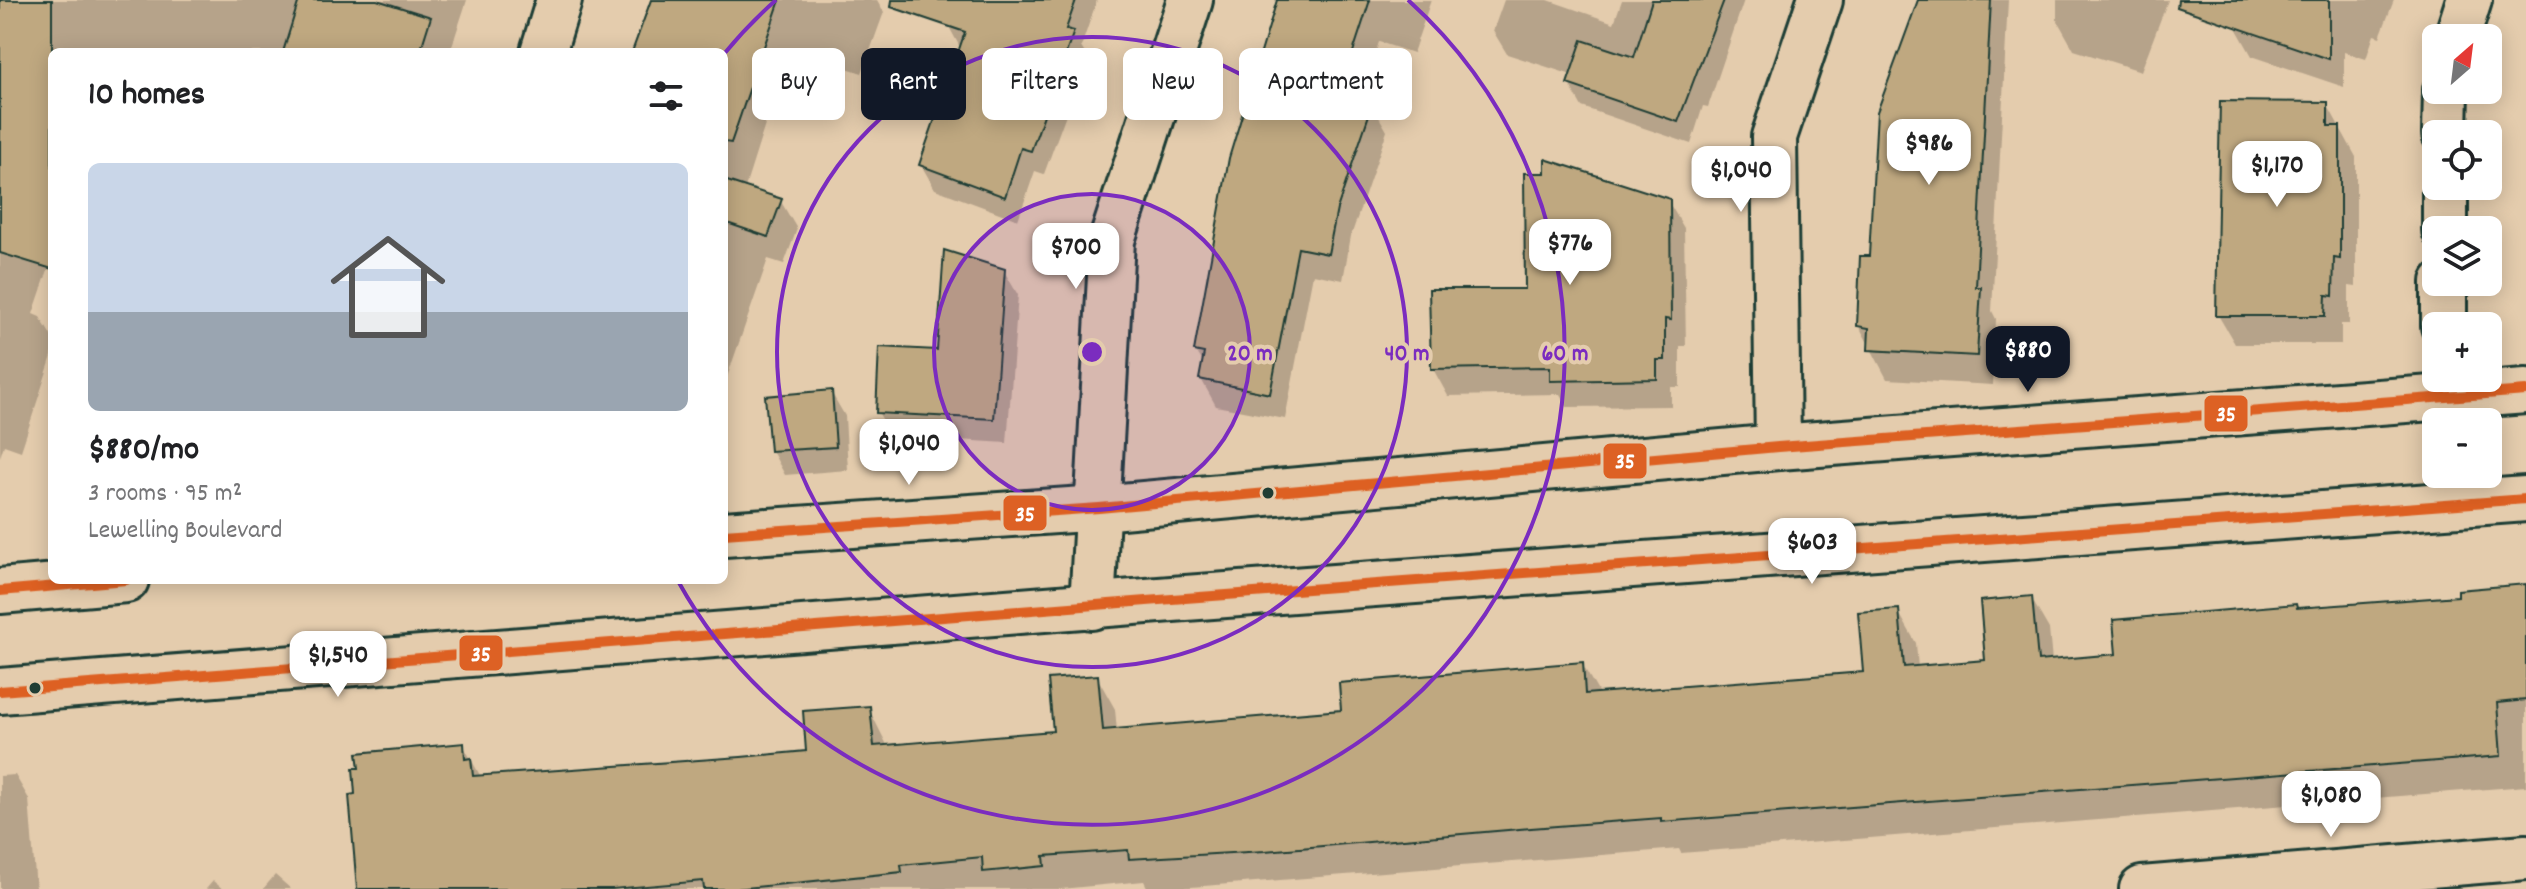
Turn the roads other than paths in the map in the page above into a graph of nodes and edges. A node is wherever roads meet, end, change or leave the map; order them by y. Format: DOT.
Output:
graph roads {
  1 [pos="559,0"];
  2 [pos="1190,0"];
  3 [pos="1820,0"];
  4 [pos="2469,0"];
  5 [pos="2461,24"];
  6 [pos="544,48"];
  7 [pos="2422,389"];
  8 [pos="2502,390"];
  9 [pos="2526,391"];
  10 [pos="1778,447"];
  11 [pos="2526,499"];
  12 [pos="1099,508"];
  13 [pos="728,534"];
  14 [pos="80,584"];
  15 [pos="0,591"];
  16 [pos="1092,607"];
  17 [pos="0,691"];
  18 [pos="2526,857"];
  19 [pos="2142,889"];
  1 -- 6 [label="main road"];
  2 -- 12 [label="main road"];
  3 -- 10 [label="main road"];
  4 -- 5 [label="main road"];
  7 -- 10 [label="main road"];
  8 -- 9 [label="main road"];
  10 -- 12 [label="main road"];
  11 -- 16 [label="main road"];
  12 -- 13 [label="main road"];
  12 -- 16 [label="main road"];
  14 -- 15 [label="main road"];
  16 -- 17 [label="main road"];
  18 -- 19 [label="main road"];
}
